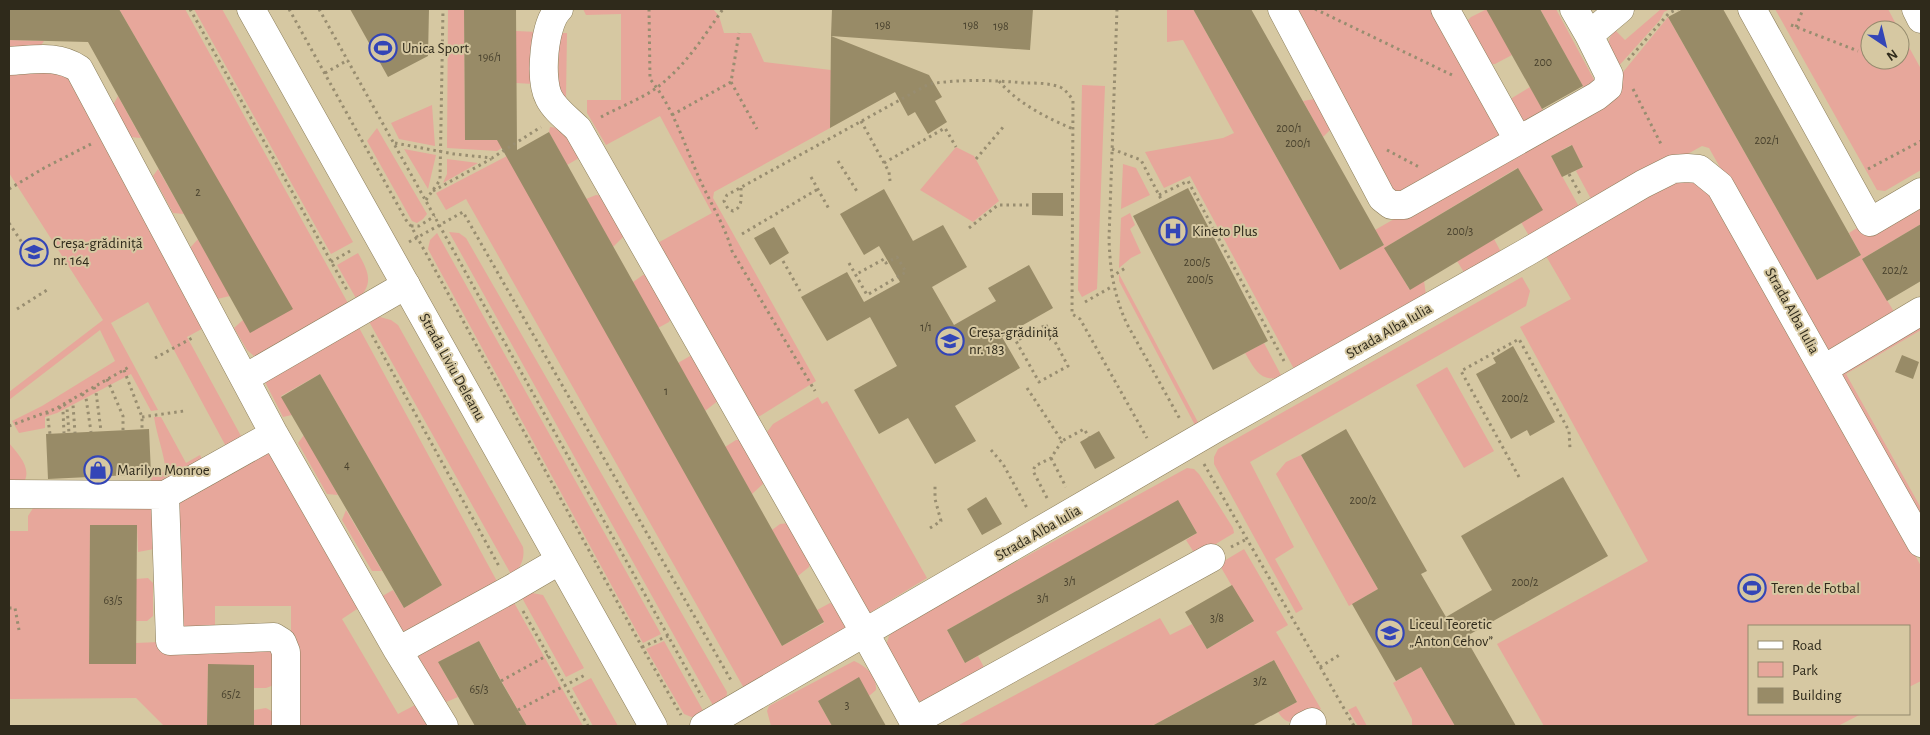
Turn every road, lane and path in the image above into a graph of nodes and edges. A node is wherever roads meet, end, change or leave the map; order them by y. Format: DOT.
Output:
graph roads {
  1 [pos="190,9"];
  2 [pos="251,9"];
  3 [pos="289,9"];
  4 [pos="319,9"];
  5 [pos="443,9"];
  6 [pos="559,9"];
  7 [pos="649,9"];
  8 [pos="723,9"];
  9 [pos="1117,9"];
  10 [pos="1282,9"];
  11 [pos="1315,9"];
  12 [pos="1445,9"];
  13 [pos="1574,9"];
  14 [pos="1620,9"];
  15 [pos="1678,9"];
  16 [pos="1803,9"];
  17 [pos="1916,9"];
  18 [pos="1754,11"];
  19 [pos="1921,19"];
  20 [pos="1796,27"];
  21 [pos="739,33"];
  22 [pos="1589,35"];
  23 [pos="1858,51"];
  24 [pos="348,60"];
  25 [pos="9,61"];
  26 [pos="324,74"];
  27 [pos="1614,75"];
  28 [pos="1455,76"];
  29 [pos="998,81"];
  30 [pos="731,82"];
  31 [pos="657,88"];
  32 [pos="672,115"];
  33 [pos="569,121"];
  34 [pos="861,121"];
  35 [pos="1004,126"];
  36 [pos="757,129"];
  37 [pos="1073,129"];
  38 [pos="113,130"];
  39 [pos="1518,140"];
  40 [pos="1921,142"];
  41 [pos="394,143"];
  42 [pos="956,147"];
  43 [pos="1112,149"];
  44 [pos="1385,149"];
  45 [pos="442,152"];
  46 [pos="492,158"];
  47 [pos="976,159"];
  48 [pos="838,161"];
  49 [pos="884,163"];
  50 [pos="1673,169"];
  51 [pos="811,177"];
  52 [pos="1847,180"];
  53 [pos="890,181"];
  54 [pos="1440,185"];
  55 [pos="741,188"];
  56 [pos="818,189"];
  57 [pos="9,190"];
  58 [pos="432,191"];
  59 [pos="1921,192"];
  60 [pos="858,193"];
  61 [pos="1159,195"];
  62 [pos="426,200"];
  63 [pos="1162,201"];
  64 [pos="1029,205"];
  65 [pos="829,209"];
  66 [pos="435,216"];
  67 [pos="9,223"];
  68 [pos="440,225"];
  69 [pos="411,226"];
  70 [pos="969,228"];
  71 [pos="742,234"];
  72 [pos="417,238"];
  73 [pos="23,244"];
  74 [pos="350,251"];
  75 [pos="390,254"];
  76 [pos="783,261"];
  77 [pos="331,262"];
  78 [pos="848,263"];
  79 [pos="1128,267"];
  80 [pos="855,275"];
  81 [pos="1111,277"];
  82 [pos="406,285"];
  83 [pos="1113,286"];
  84 [pos="46,290"];
  85 [pos="800,291"];
  86 [pos="1085,302"];
  87 [pos="17,309"];
  88 [pos="359,311"];
  89 [pos="1921,311"];
  90 [pos="1055,342"];
  91 [pos="182,343"];
  92 [pos="155,358"];
  93 [pos="128,367"];
  94 [pos="1824,369"];
  95 [pos="124,370"];
  96 [pos="245,378"];
  97 [pos="107,379"];
  98 [pos="1296,383"];
  99 [pos="94,387"];
  100 [pos="1027,388"];
  101 [pos="815,391"];
  102 [pos="82,394"];
  103 [pos="70,400"];
  104 [pos="64,404"];
  105 [pos="59,406"];
  106 [pos="184,411"];
  107 [pos="46,412"];
  108 [pos="142,417"];
  109 [pos="9,426"];
  110 [pos="1184,427"];
  111 [pos="142,429"];
  112 [pos="123,430"];
  113 [pos="101,431"];
  114 [pos="91,432"];
  115 [pos="75,433"];
  116 [pos="50,434"];
  117 [pos="274,434"];
  118 [pos="1089,437"];
  119 [pos="1062,441"];
  120 [pos="1149,445"];
  121 [pos="1570,449"];
  122 [pos="990,450"];
  123 [pos="1051,458"];
  124 [pos="1203,462"];
  125 [pos="1519,477"];
  126 [pos="935,484"];
  127 [pos="1069,492"];
  128 [pos="9,494"];
  129 [pos="165,495"];
  130 [pos="1053,502"];
  131 [pos="930,528"];
  132 [pos="1040,531"];
  133 [pos="1921,543"];
  134 [pos="1211,558"];
  135 [pos="559,560"];
  136 [pos="511,589"];
  137 [pos="9,608"];
  138 [pos="19,630"];
  139 [pos="865,633"];
  140 [pos="668,636"];
  141 [pos="642,647"];
  142 [pos="398,651"];
  143 [pos="1341,654"];
  144 [pos="548,655"];
  145 [pos="1320,667"];
  146 [pos="587,674"];
  147 [pos="501,681"];
  148 [pos="565,685"];
  149 [pos="745,703"];
  150 [pos="518,710"];
  151 [pos="701,722"];
  152 [pos="914,724"];
  153 [pos="286,726"];
  154 [pos="444,726"];
  155 [pos="588,726"];
  156 [pos="653,726"];
  157 [pos="1354,726"];
  1 -- 77 [label="path"];
  2 -- 75 [label="main road, Strada Liviu Deleanu"];
  3 -- 26 [label="path"];
  4 -- 24 [label="path"];
  5 -- 45 [label="path"];
  6 -- 33 [label="main road"];
  7 -- 31 [label="path"];
  8 -- 31 [label="path"];
  9 -- 43 [label="path"];
  10 -- 54 [label="main road"];
  11 -- 28 [label="path"];
  12 -- 39 [label="main road"];
  13 -- 22 [label="main road"];
  14 -- 22 [label="main road"];
  15 -- 27 [label="path"];
  16 -- 20 [label="path"];
  17 -- 19 [label="main road"];
  18 -- 20 [label="path"];
  18 -- 52 [label="main road"];
  20 -- 23 [label="path"];
  21 -- 30 [label="path"];
  22 -- 27 [label="main road"];
  24 -- 26 [label="path"];
  24 -- 41 [label="path"];
  25 -- 38 [label="main road"];
  26 -- 69 [label="path"];
  27 -- 39 [label="main road"];
  27 -- 50 [label="path"];
  29 -- 34 [label="path"];
  29 -- 37 [label="path"];
  29 -- 37 [label="path"];
  30 -- 32 [label="path"];
  30 -- 36 [label="path"];
  31 -- 32 [label="path"];
  31 -- 33 [label="path"];
  32 -- 101 [label="path"];
  33 -- 46 [label="path"];
  33 -- 139 [label="main road"];
  34 -- 49 [label="path"];
  34 -- 55 [label="path"];
  35 -- 47 [label="path"];
  37 -- 120 [label="path"];
  38 -- 57 [label="path"];
  38 -- 96 [label="main road"];
  39 -- 54 [label="main road"];
  40 -- 52 [label="path"];
  41 -- 45 [label="path"];
  41 -- 62 [label="path"];
  42 -- 49 [label="path"];
  43 -- 61 [label="path"];
  43 -- 81 [label="path"];
  44 -- 54 [label="path"];
  45 -- 46 [label="path"];
  45 -- 58 [label="path"];
  46 -- 58 [label="path"];
  48 -- 60 [label="path"];
  49 -- 53 [label="path"];
  50 -- 94 [label="main road, Strada Alba Iulia"];
  50 -- 98 [label="main road, Strada Alba Iulia"];
  51 -- 56 [label="path"];
  52 -- 59 [label="main road"];
  55 -- 55 [label="path"];
  56 -- 65 [label="path"];
  56 -- 71 [label="path"];
  58 -- 62 [label="path"];
  61 -- 63 [label="path"];
  61 -- 98 [label="path"];
  62 -- 66 [label="path"];
  64 -- 70 [label="path"];
  66 -- 68 [label="path"];
  66 -- 69 [label="path"];
  67 -- 73 [label="path"];
  68 -- 72 [label="path"];
  68 -- 140 [label="path"];
  68 -- 149 [label="path"];
  69 -- 72 [label="path"];
  72 -- 75 [label="path"];
  72 -- 141 [label="path"];
  74 -- 77 [label="path"];
  75 -- 82 [label="main road, Strada Liviu Deleanu"];
  76 -- 85 [label="path"];
  77 -- 88 [label="path"];
  78 -- 80 [label="path"];
  79 -- 81 [label="path"];
  80 -- 80 [label="path"];
  81 -- 83 [label="path"];
  82 -- 88 [label="main road"];
  82 -- 135 [label="main road, Strada Liviu Deleanu"];
  83 -- 86 [label="path"];
  83 -- 110 [label="path"];
  84 -- 87 [label="path"];
  88 -- 96 [label="main road"];
  88 -- 136 [label="path"];
  89 -- 94 [label="main road"];
  90 -- 90 [label="path"];
  91 -- 92 [label="path"];
  93 -- 95 [label="path"];
  94 -- 133 [label="main road, Strada Alba Iulia"];
  95 -- 97 [label="path"];
  95 -- 108 [label="path"];
  96 -- 117 [label="main road"];
  97 -- 99 [label="path"];
  97 -- 112 [label="path"];
  98 -- 132 [label="main road, Strada Alba Iulia"];
  99 -- 102 [label="path"];
  99 -- 113 [label="path"];
  100 -- 119 [label="path"];
  102 -- 103 [label="path"];
  102 -- 114 [label="path"];
  103 -- 104 [label="path"];
  103 -- 115 [label="path"];
  104 -- 105 [label="path"];
  104 -- 105 [label="path"];
  105 -- 107 [label="path"];
  106 -- 108 [label="path"];
  107 -- 109 [label="path"];
  107 -- 116 [label="path"];
  108 -- 111 [label="path"];
  117 -- 129 [label="main road"];
  117 -- 142 [label="main road"];
  118 -- 119 [label="path"];
  119 -- 123 [label="path"];
  121 -- 125 [label="path"];
  122 -- 132 [label="path"];
  123 -- 127 [label="path"];
  123 -- 130 [label="path"];
  124 -- 145 [label="path"];
  126 -- 131 [label="path"];
  128 -- 129 [label="main road"];
  129 -- 153 [label="main road"];
  132 -- 139 [label="main road, Strada Alba Iulia"];
  134 -- 152 [label="main road"];
  135 -- 136 [label="main road"];
  135 -- 156 [label="main road, Strada Liviu Deleanu"];
  136 -- 142 [label="main road"];
  136 -- 144 [label="path"];
  137 -- 138 [label="path"];
  139 -- 149 [label="main road, Strada Alba Iulia"];
  139 -- 152 [label="main road"];
  140 -- 141 [label="path"];
  140 -- 151 [label="path"];
  141 -- 151 [label="path"];
  142 -- 154 [label="main road"];
  143 -- 145 [label="path"];
  144 -- 147 [label="path"];
  144 -- 148 [label="path"];
  145 -- 157 [label="path"];
  146 -- 148 [label="path"];
  148 -- 150 [label="path"];
  148 -- 155 [label="path"];
  149 -- 151 [label="main road, Strada Alba Iulia"];
}
